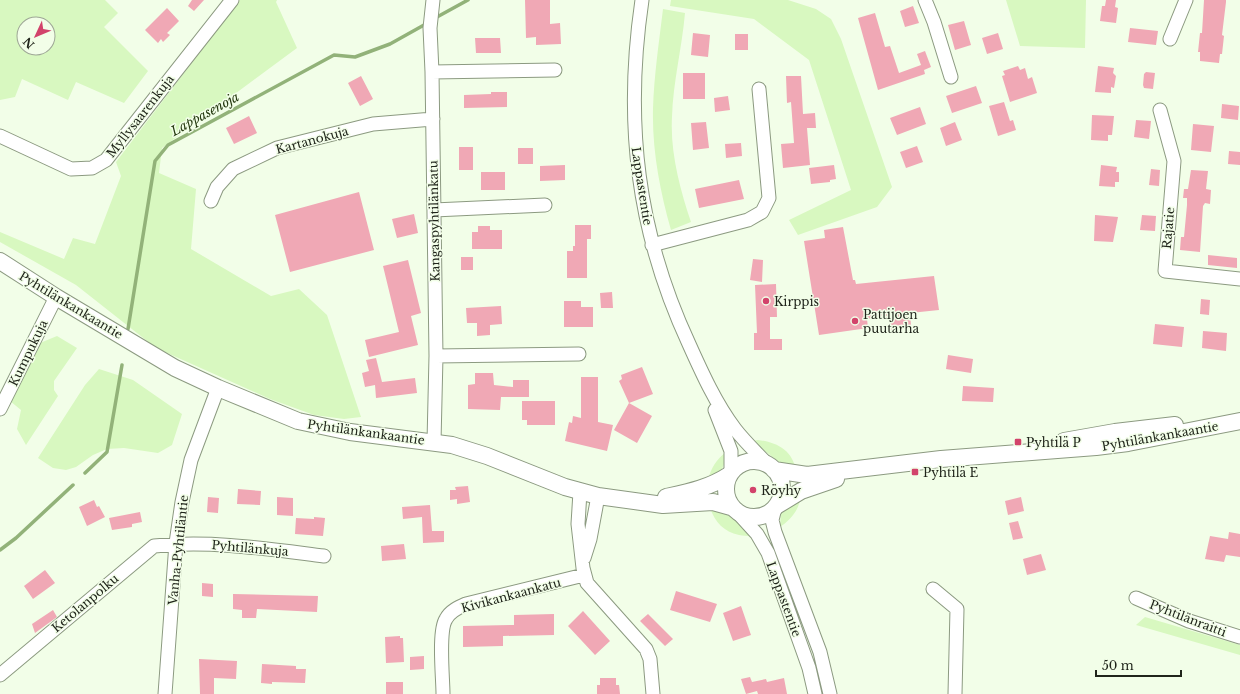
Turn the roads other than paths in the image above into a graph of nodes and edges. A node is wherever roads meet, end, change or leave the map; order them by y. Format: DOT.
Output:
graph roads {
  1 [pos="232,0"];
  2 [pos="433,0"];
  3 [pos="642,0"];
  4 [pos="925,0"];
  5 [pos="1186,0"];
  6 [pos="1170,39"];
  7 [pos="555,70"];
  8 [pos="432,72"];
  9 [pos="951,77"];
  10 [pos="759,89"];
  11 [pos="1160,110"];
  12 [pos="433,119"];
  13 [pos="0,136"];
  14 [pos="211,201"];
  15 [pos="545,205"];
  16 [pos="434,210"];
  17 [pos="652,245"];
  18 [pos="0,261"];
  19 [pos="1240,279"];
  20 [pos="56,297"];
  21 [pos="579,354"];
  22 [pos="436,356"];
  23 [pos="698,363"];
  24 [pos="218,388"];
  25 [pos="0,409"];
  26 [pos="1234,422"];
  27 [pos="434,442"];
  28 [pos="771,467"];
  29 [pos="863,469"];
  30 [pos="730,473"];
  31 [pos="580,492"];
  32 [pos="598,496"];
  33 [pos="643,501"];
  34 [pos="776,507"];
  35 [pos="734,509"];
  36 [pos="176,543"];
  37 [pos="324,556"];
  38 [pos="583,560"];
  39 [pos="584,575"];
  40 [pos="933,589"];
  41 [pos="1136,598"];
  42 [pos="1240,637"];
  43 [pos="0,675"];
  44 [pos="164,694"];
  45 [pos="443,694"];
  46 [pos="653,694"];
  47 [pos="814,694"];
  48 [pos="830,694"];
  49 [pos="955,694"];
  1 -- 13 [label="street, Myllysaarenkuja"];
  2 -- 8 [label="street, Kangaspyhtilänkatu"];
  3 -- 17 [label="street, Lappastentie"];
  4 -- 9 [label="street"];
  5 -- 6 [label="street"];
  7 -- 8 [label="street"];
  8 -- 12 [label="street, Kangaspyhtilänkatu"];
  10 -- 17 [label="street"];
  11 -- 19 [label="street, Rajatie"];
  12 -- 14 [label="street, Kartanokuja"];
  12 -- 16 [label="street, Kangaspyhtilänkatu"];
  15 -- 16 [label="street"];
  16 -- 22 [label="street, Kangaspyhtilänkatu"];
  17 -- 23 [label="street, Lappastentie"];
  18 -- 20 [label="street, Pyhtilänkankaantie"];
  20 -- 24 [label="street, Pyhtilänkankaantie"];
  20 -- 25 [label="street, Kumpukuja"];
  21 -- 22 [label="street"];
  22 -- 27 [label="street, Kangaspyhtilänkatu"];
  23 -- 28 [label="street, Lappastentie"];
  23 -- 30 [label="street, Lappastentie"];
  24 -- 27 [label="street, Pyhtilänkankaantie"];
  24 -- 36 [label="street, Vanha-Pyhtiläntie"];
  26 -- 29 [label="street, Pyhtilänkankaantie"];
  27 -- 31 [label="street, Pyhtilänkankaantie"];
  28 -- 29 [label="street, Pyhtilänkankaantie"];
  28 -- 30 [label="street"];
  28 -- 34 [label="street"];
  29 -- 34 [label="street, Pyhtilänkankaantie"];
  30 -- 33 [label="street, Pyhtilänkankaantie"];
  30 -- 35 [label="street"];
  31 -- 32 [label="street, Pyhtilänkankaantie"];
  31 -- 38 [label="street"];
  32 -- 33 [label="street, Pyhtilänkankaantie"];
  32 -- 38 [label="street"];
  33 -- 35 [label="street, Pyhtilänkankaantie"];
  34 -- 35 [label="street"];
  34 -- 48 [label="street, Lappastentie"];
  35 -- 47 [label="street, Lappastentie"];
  36 -- 37 [label="street, Pyhtilänkuja"];
  36 -- 43 [label="street, Ketolanpolku"];
  36 -- 44 [label="street, Vanha-Pyhtiläntie"];
  38 -- 39 [label="street"];
  39 -- 45 [label="street, Kivikankaankatu"];
  39 -- 46 [label="street"];
  40 -- 49 [label="street"];
  41 -- 42 [label="street, Pyhtilänraitti"];
}
